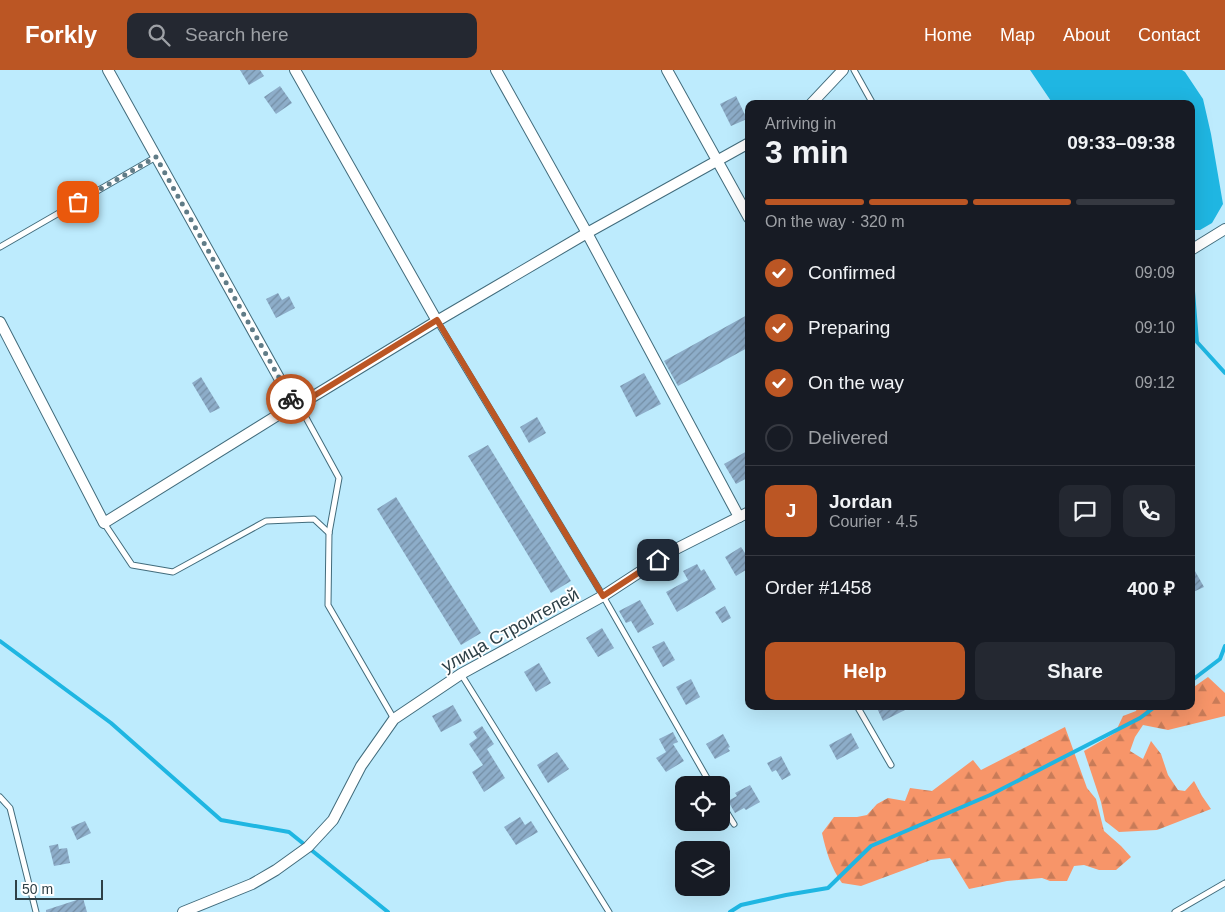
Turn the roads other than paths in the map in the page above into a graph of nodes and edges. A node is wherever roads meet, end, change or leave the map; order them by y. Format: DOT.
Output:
graph roads {
  1 [pos="108,70"];
  2 [pos="295,70"];
  3 [pos="496,70"];
  4 [pos="668,70"];
  5 [pos="843,70"];
  6 [pos="854,70"];
  7 [pos="815,100"];
  8 [pos="872,100"];
  9 [pos="745,145"];
  10 [pos="156,157"];
  11 [pos="718,161"];
  12 [pos="745,211"];
  13 [pos="1225,228"];
  14 [pos="587,233"];
  15 [pos="0,247"];
  16 [pos="1195,247"];
  17 [pos="437,320"];
  18 [pos="0,322"];
  19 [pos="297,405"];
  20 [pos="745,516"];
  21 [pos="104,523"];
  22 [pos="329,533"];
  23 [pos="603,596"];
  24 [pos="461,674"];
  25 [pos="859,710"];
  26 [pos="394,719"];
  27 [pos="891,765"];
  28 [pos="706,776"];
  29 [pos="0,797"];
  30 [pos="730,818"];
  31 [pos="734,824"];
  32 [pos="1225,883"];
  33 [pos="36,912"];
  34 [pos="183,912"];
  35 [pos="609,912"];
  36 [pos="1175,912"];
  1 -- 10 [label="street"];
  2 -- 17 [label="street"];
  3 -- 14 [label="street"];
  4 -- 11 [label="street"];
  5 -- 7 [label="street"];
  6 -- 8 [label="lane"];
  9 -- 11 [label="street"];
  10 -- 15 [label="lane"];
  10 -- 19 [label="street"];
  11 -- 12 [label="street"];
  11 -- 14 [label="street"];
  13 -- 16 [label="street"];
  14 -- 17 [label="street"];
  14 -- 20 [label="street"];
  17 -- 19 [label="street"];
  17 -- 23 [label="lane"];
  18 -- 21 [label="street"];
  19 -- 21 [label="street"];
  19 -- 22 [label="lane"];
  20 -- 23 [label="street, улица Строителей"];
  21 -- 22 [label="lane"];
  22 -- 26 [label="lane"];
  23 -- 24 [label="street, улица Строителей"];
  23 -- 28 [label="lane"];
  24 -- 26 [label="street, улица Строителей"];
  24 -- 35 [label="lane"];
  25 -- 27 [label="lane"];
  26 -- 34 [label="street"];
  29 -- 33 [label="lane"];
  30 -- 31 [label="lane"];
  32 -- 36 [label="lane"];
}
